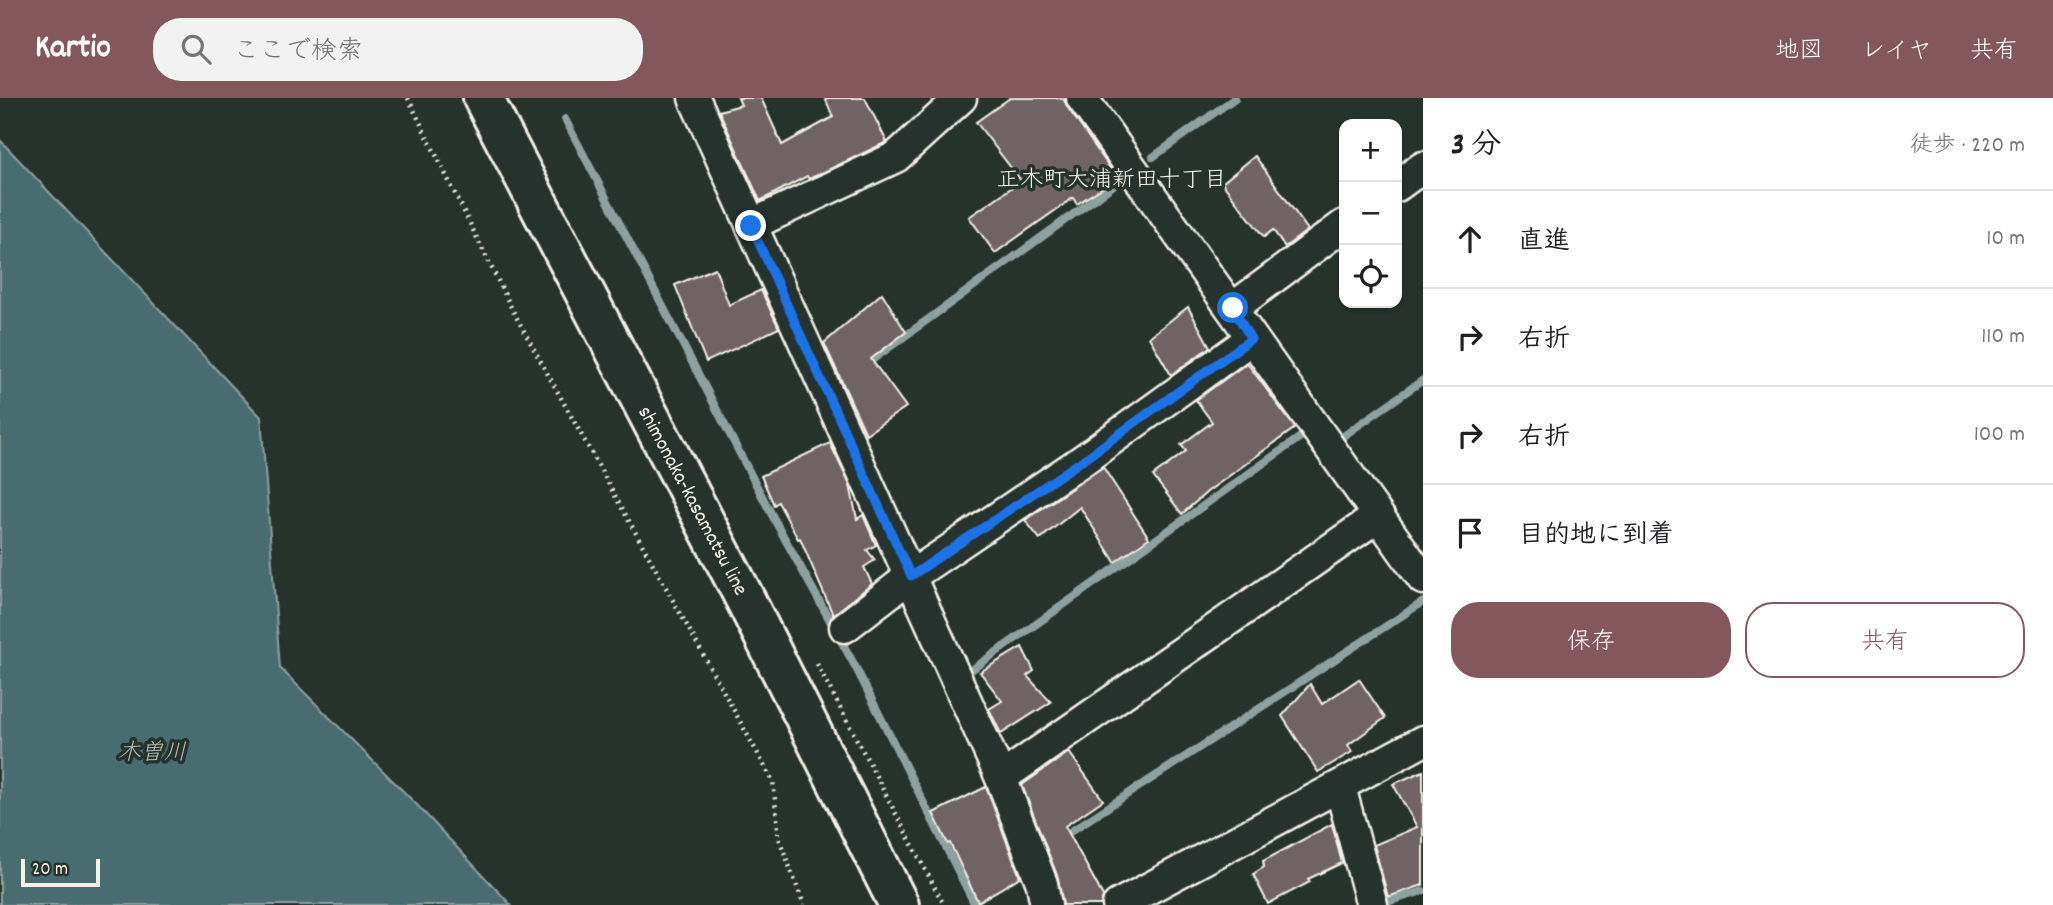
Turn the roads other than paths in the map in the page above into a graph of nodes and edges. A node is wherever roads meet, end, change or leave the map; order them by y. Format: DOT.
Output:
graph roads {
  1 [pos="483,98"];
  2 [pos="694,98"];
  3 [pos="961,98"];
  4 [pos="1082,98"];
  5 [pos="1423,167"];
  6 [pos="1402,182"];
  7 [pos="751,226"];
  8 [pos="1339,229"];
  9 [pos="1233,308"];
  10 [pos="1251,339"];
  11 [pos="1377,517"];
  12 [pos="911,576"];
  13 [pos="1423,579"];
  14 [pos="845,627"];
  15 [pos="1423,741"];
  16 [pos="1000,778"];
  17 [pos="1340,787"];
  18 [pos="899,905"];
  19 [pos="1046,905"];
  20 [pos="1118,905"];
  21 [pos="1372,905"];
  1 -- 18 [label="main road, shimonaka-kasamatsu line"];
  2 -- 7 [label="street"];
  3 -- 7 [label="street"];
  4 -- 9 [label="street"];
  5 -- 6 [label="street"];
  7 -- 12 [label="street"];
  8 -- 9 [label="street"];
  9 -- 10 [label="street"];
  10 -- 11 [label="street"];
  10 -- 12 [label="street"];
  11 -- 13 [label="street"];
  11 -- 16 [label="street"];
  12 -- 14 [label="street"];
  12 -- 16 [label="street"];
  15 -- 17 [label="street"];
  16 -- 19 [label="street"];
  17 -- 20 [label="street"];
  17 -- 21 [label="street"];
}
